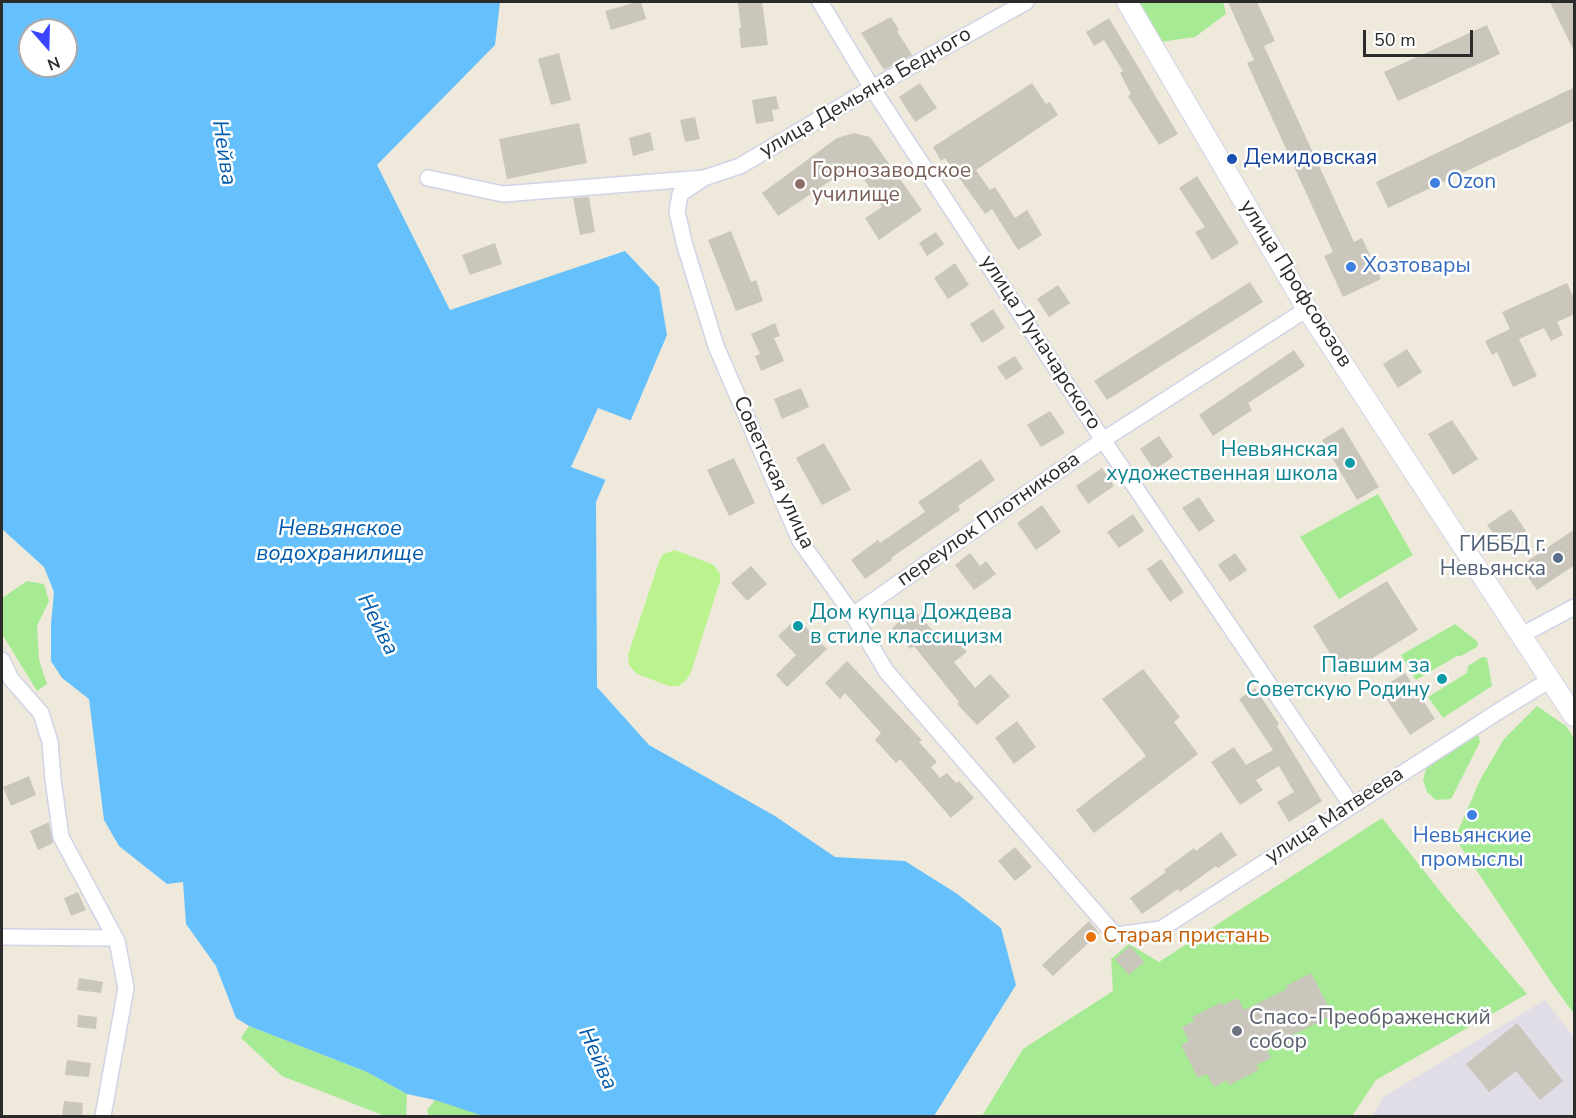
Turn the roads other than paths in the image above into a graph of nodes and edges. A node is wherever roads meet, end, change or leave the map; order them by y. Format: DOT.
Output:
graph roads {
  1 [pos="820,2"];
  2 [pos="1026,2"];
  3 [pos="1127,2"];
  4 [pos="872,88"];
  5 [pos="428,178"];
  6 [pos="704,178"];
  7 [pos="1307,309"];
  8 [pos="1103,440"];
  9 [pos="1575,607"];
  10 [pos="853,615"];
  11 [pos="1522,635"];
  12 [pos="2,660"];
  13 [pos="1550,680"];
  14 [pos="1575,716"];
  15 [pos="1352,806"];
  16 [pos="1115,935"];
  17 [pos="2,937"];
  18 [pos="115,938"];
  19 [pos="103,1116"];
  1 -- 4 [label="street, улица Луначарского"];
  2 -- 4 [label="street, улица Демьяна Бедного"];
  3 -- 7 [label="street, улица Профсоюзов"];
  4 -- 6 [label="street, улица Демьяна Бедного"];
  4 -- 8 [label="street, улица Луначарского"];
  5 -- 6 [label="street"];
  6 -- 10 [label="street, Советская улица"];
  7 -- 8 [label="street, переулок Плотникова"];
  7 -- 11 [label="street, улица Профсоюзов"];
  8 -- 10 [label="street, переулок Плотникова"];
  8 -- 15 [label="street, улица Луначарского"];
  9 -- 11 [label="street"];
  10 -- 16 [label="street, Советская улица"];
  11 -- 13 [label="street, улица Профсоюзов"];
  12 -- 18 [label="street"];
  13 -- 14 [label="street, улица Профсоюзов"];
  13 -- 15 [label="street, улица Матвеева"];
  15 -- 16 [label="street, улица Матвеева"];
  17 -- 18 [label="street"];
  18 -- 19 [label="street"];
}
